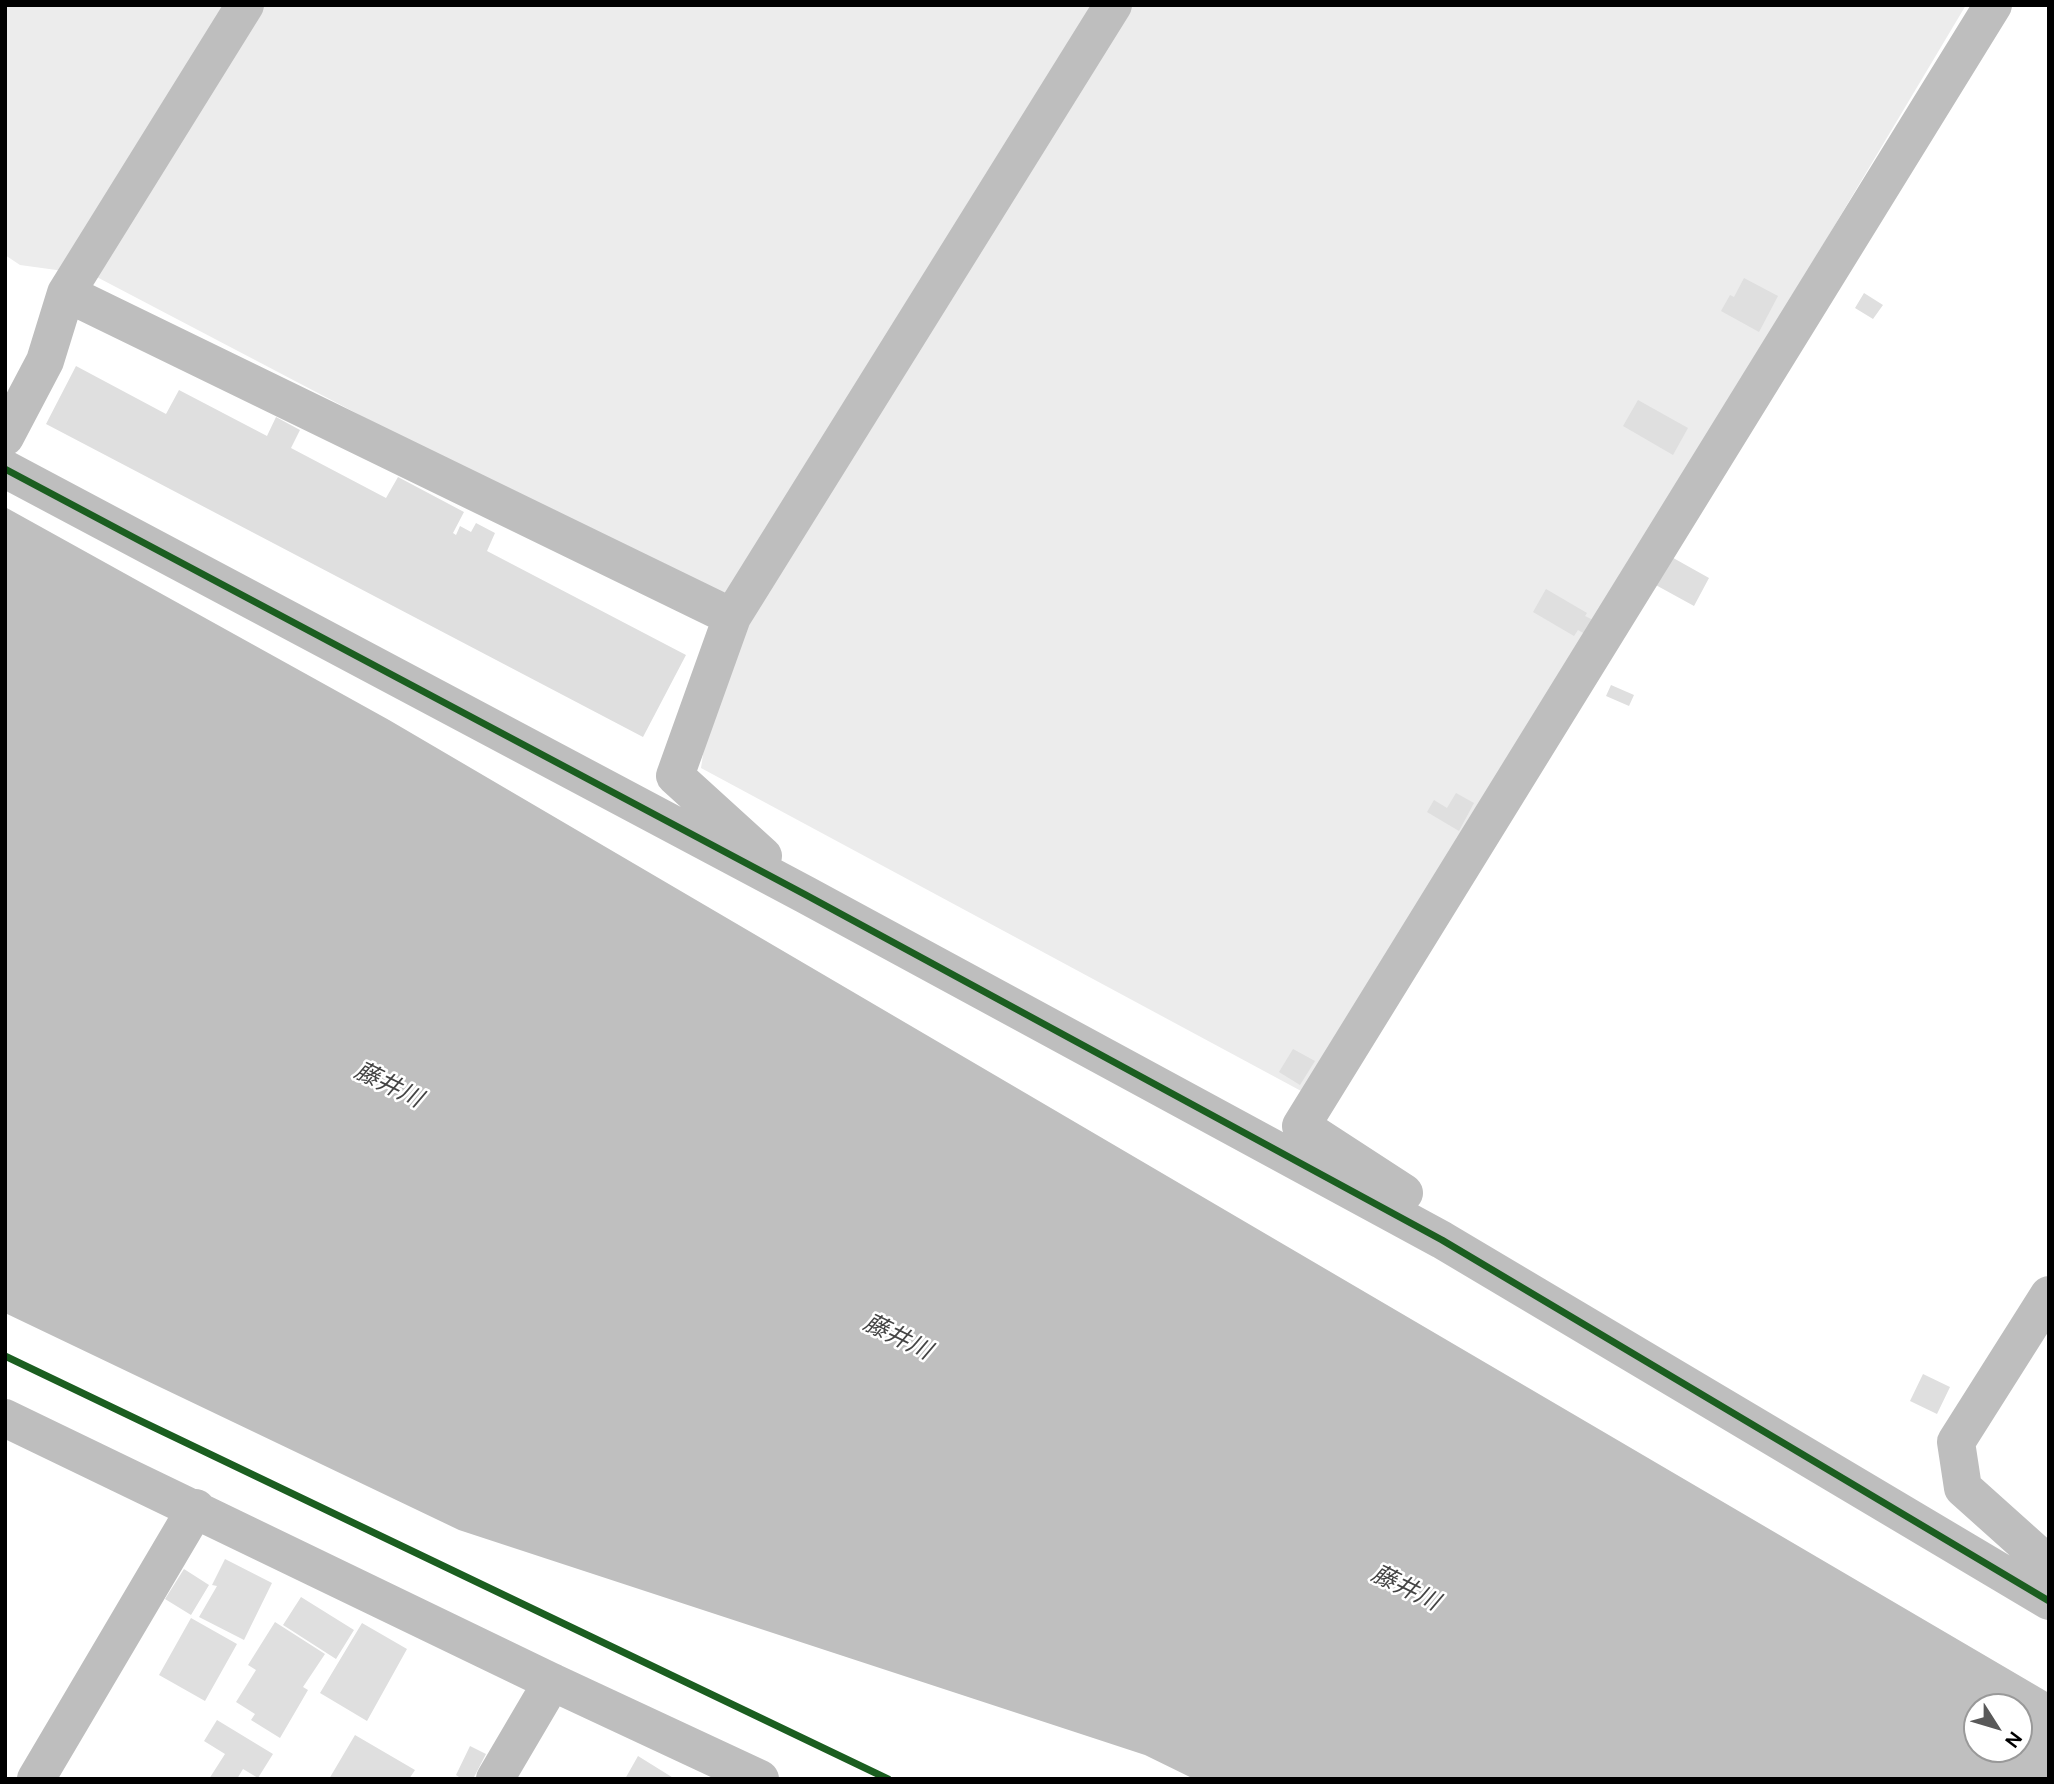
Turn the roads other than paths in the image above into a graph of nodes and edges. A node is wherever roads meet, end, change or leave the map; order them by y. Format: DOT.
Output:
graph roads {
  1 [pos="245,5"];
  2 [pos="1113,5"];
  3 [pos="1993,5"];
  4 [pos="66,293"];
  5 [pos="5,437"];
  6 [pos="5,469"];
  7 [pos="732,617"];
  8 [pos="806,895"];
  9 [pos="1442,1240"];
  10 [pos="2049,1295"];
  11 [pos="5,1418"];
  12 [pos="196,1508"];
  13 [pos="2049,1565"];
  14 [pos="2049,1601"];
  15 [pos="552,1682"];
  16 [pos="36,1779"];
  17 [pos="495,1779"];
  18 [pos="760,1779"];
  1 -- 4 [label="street"];
  2 -- 7 [label="street"];
  3 -- 9 [label="street"];
  4 -- 5 [label="street"];
  4 -- 7 [label="street"];
  6 -- 8 [label="street"];
  7 -- 8 [label="street"];
  8 -- 9 [label="street"];
  9 -- 14 [label="street"];
  10 -- 13 [label="street"];
  11 -- 12 [label="street"];
  12 -- 15 [label="street"];
  12 -- 16 [label="street"];
  15 -- 17 [label="street"];
  15 -- 18 [label="street"];
}
